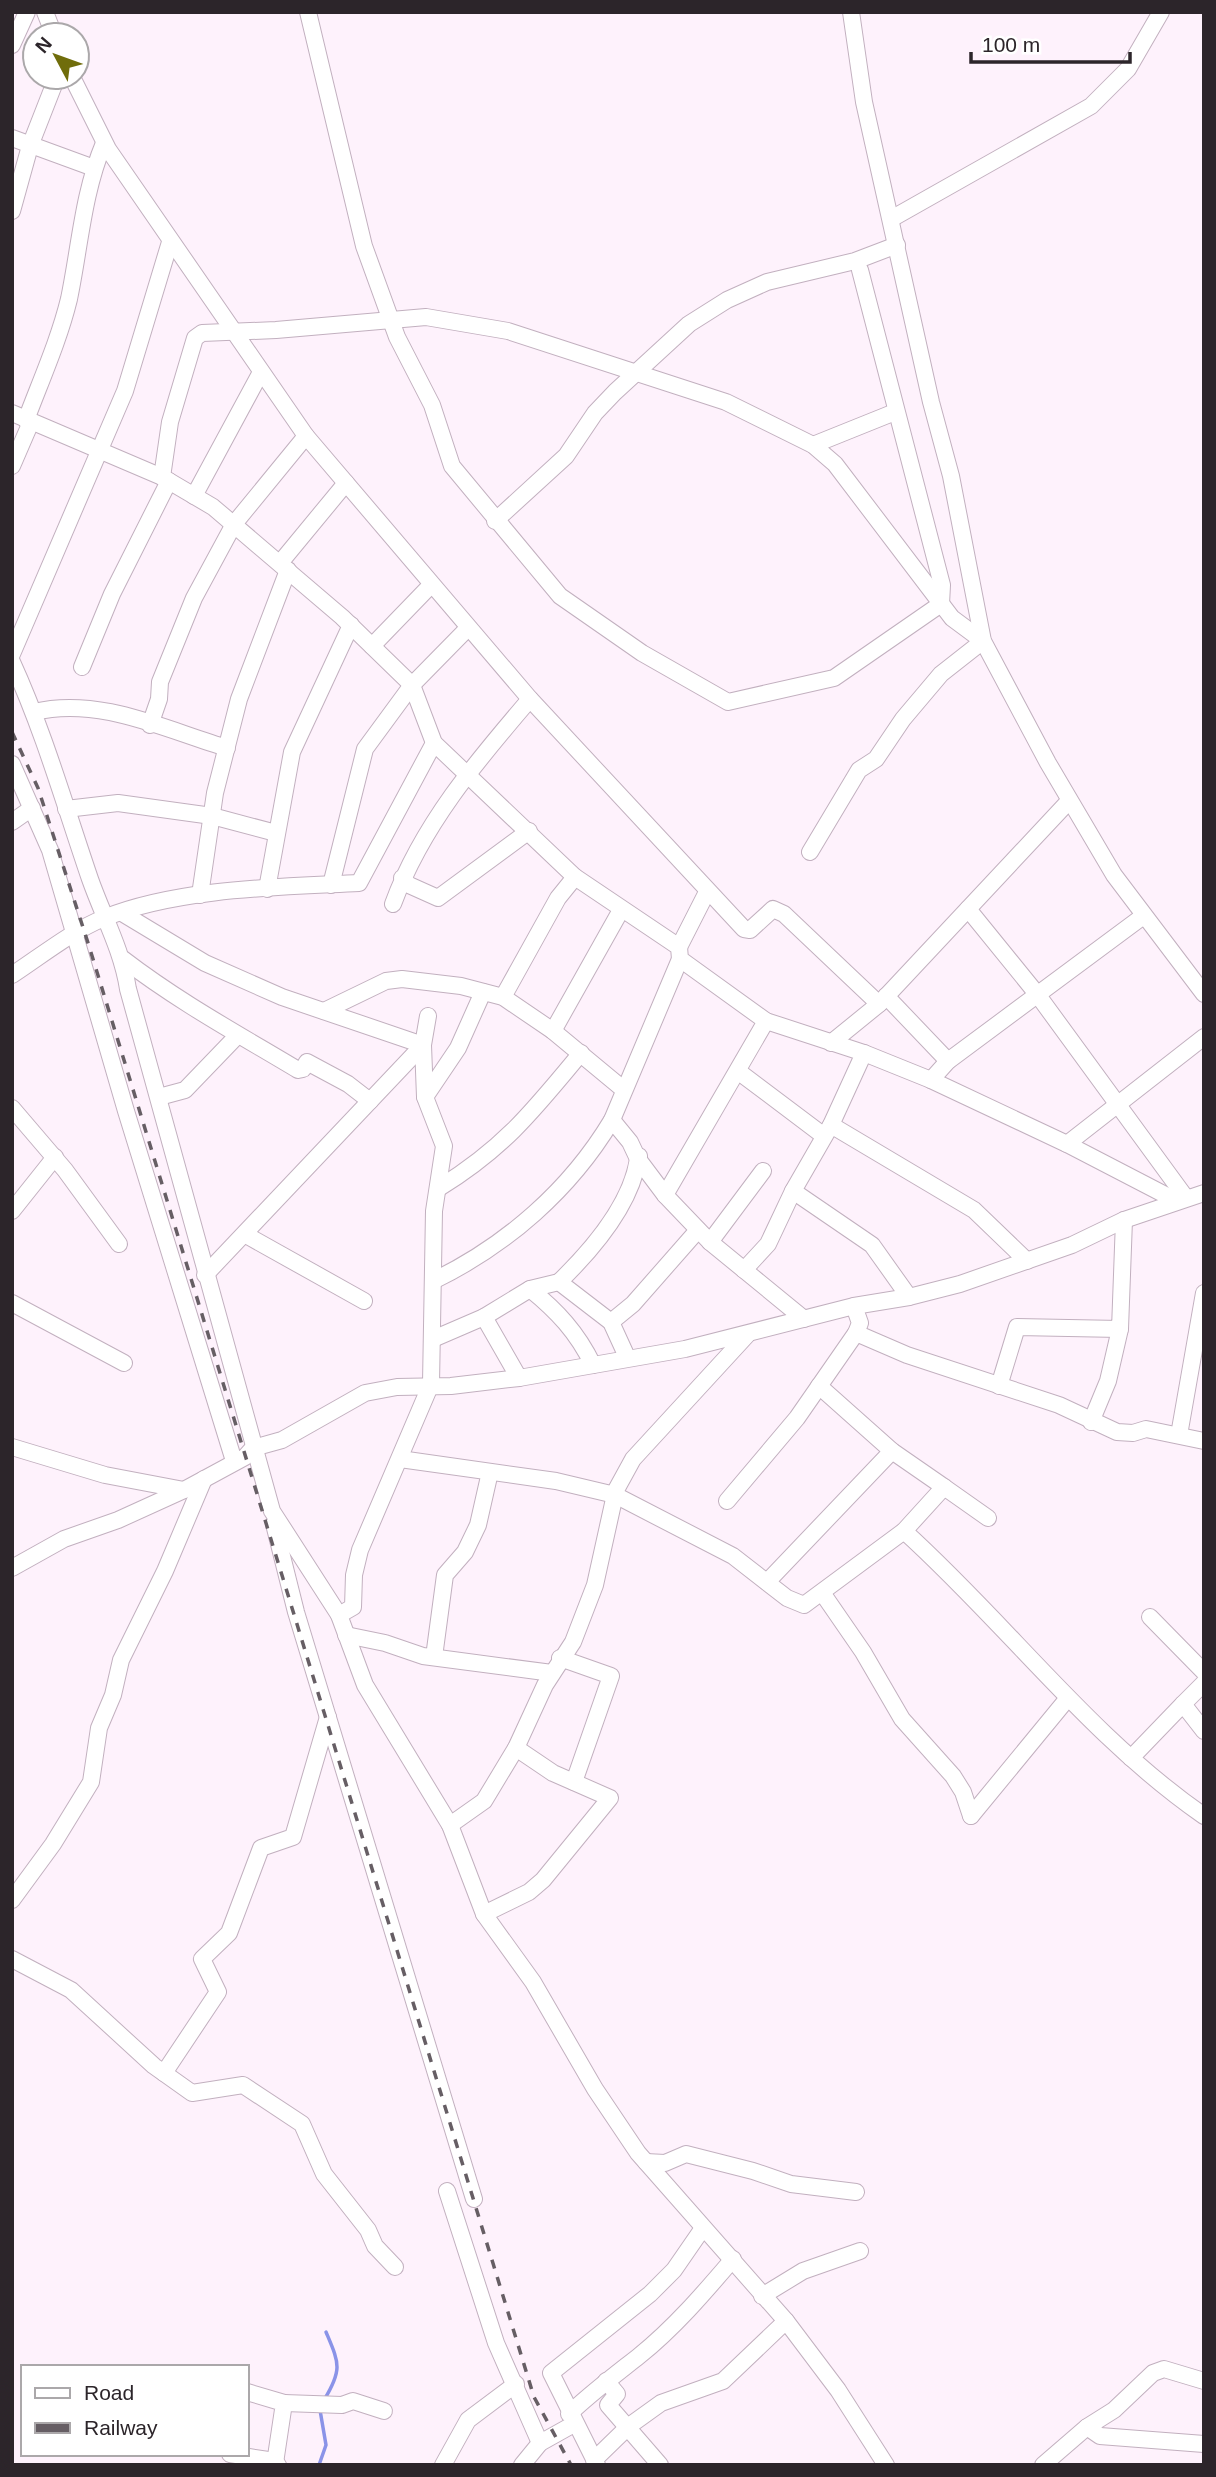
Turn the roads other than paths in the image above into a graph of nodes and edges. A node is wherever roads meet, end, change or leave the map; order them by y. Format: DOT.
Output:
graph roads {
  1 [pos="27,12"];
  2 [pos="308,12"];
  3 [pos="852,12"];
  4 [pos="1161,12"];
  5 [pos="12,45"];
  6 [pos="52,91"];
  7 [pos="79,91"];
  8 [pos="12,138"];
  9 [pos="104,143"];
  10 [pos="30,146"];
  11 [pos="94,168"];
  12 [pos="12,211"];
  13 [pos="891,219"];
  14 [pos="170,242"];
  15 [pos="897,245"];
  16 [pos="860,270"];
  17 [pos="391,319"];
  18 [pos="231,330"];
  19 [pos="635,371"];
  20 [pos="261,372"];
  21 [pos="895,412"];
  22 [pos="23,418"];
  23 [pos="306,436"];
  24 [pos="813,445"];
  25 [pos="100,451"];
  26 [pos="12,466"];
  27 [pos="166,479"];
  28 [pos="346,483"];
  29 [pos="194,496"];
  30 [pos="495,521"];
  31 [pos="234,524"];
  32 [pos="284,566"];
  33 [pos="431,585"];
  34 [pos="941,604"];
  35 [pos="351,625"];
  36 [pos="468,628"];
  37 [pos="983,641"];
  38 [pos="372,646"];
  39 [pos="12,654"];
  40 [pos="12,662"];
  41 [pos="82,667"];
  42 [pos="412,685"];
  43 [pos="530,699"];
  44 [pos="34,712"];
  45 [pos="150,725"];
  46 [pos="434,743"];
  47 [pos="227,748"];
  48 [pos="12,764"];
  49 [pos="466,774"];
  50 [pos="1069,801"];
  51 [pos="32,808"];
  52 [pos="66,808"];
  53 [pos="212,816"];
  54 [pos="12,822"];
  55 [pos="529,831"];
  56 [pos="276,833"];
  57 [pos="810,852"];
  58 [pos="575,877"];
  59 [pos="402,878"];
  60 [pos="331,885"];
  61 [pos="267,889"];
  62 [pos="707,892"];
  63 [pos="200,895"];
  64 [pos="393,904"];
  65 [pos="968,909"];
  66 [pos="621,910"];
  67 [pos="122,913"];
  68 [pos="1142,917"];
  69 [pos="104,918"];
  70 [pos="74,936"];
  71 [pos="680,953"];
  72 [pos="124,959"];
  73 [pos="12,975"];
  74 [pos="483,992"];
  75 [pos="1037,994"];
  76 [pos="1204,994"];
  77 [pos="503,997"];
  78 [pos="883,1000"];
  79 [pos="324,1011"];
  80 [pos="428,1016"];
  81 [pos="766,1021"];
  82 [pos="553,1031"];
  83 [pos="237,1035"];
  84 [pos="1204,1037"];
  85 [pos="831,1043"];
  86 [pos="423,1045"];
  87 [pos="581,1053"];
  88 [pos="864,1053"];
  89 [pos="948,1061"];
  90 [pos="739,1072"];
  91 [pos="931,1080"];
  92 [pos="623,1089"];
  93 [pos="159,1097"];
  94 [pos="425,1097"];
  95 [pos="370,1101"];
  96 [pos="1119,1103"];
  97 [pos="12,1108"];
  98 [pos="612,1120"];
  99 [pos="828,1131"];
  100 [pos="1066,1144"];
  101 [pos="55,1157"];
  102 [pos="639,1157"];
  103 [pos="763,1171"];
  104 [pos="439,1188"];
  105 [pos="793,1191"];
  106 [pos="1204,1193"];
  107 [pos="665,1195"];
  108 [pos="1180,1199"];
  109 [pos="12,1212"];
  110 [pos="1125,1220"];
  111 [pos="698,1230"];
  112 [pos="246,1235"];
  113 [pos="710,1242"];
  114 [pos="119,1244"];
  115 [pos="1027,1261"];
  116 [pos="744,1270"];
  117 [pos="205,1275"];
  118 [pos="433,1281"];
  119 [pos="559,1282"];
  120 [pos="530,1289"];
  121 [pos="1204,1293"];
  122 [pos="909,1297"];
  123 [pos="364,1301"];
  124 [pos="12,1303"];
  125 [pos="853,1306"];
  126 [pos="484,1317"];
  127 [pos="804,1319"];
  128 [pos="611,1322"];
  129 [pos="1120,1329"];
  130 [pos="856,1333"];
  131 [pos="747,1335"];
  132 [pos="433,1339"];
  133 [pos="626,1357"];
  134 [pos="124,1363"];
  135 [pos="593,1365"];
  136 [pos="519,1378"];
  137 [pos="431,1384"];
  138 [pos="820,1386"];
  139 [pos="999,1386"];
  140 [pos="1091,1422"];
  141 [pos="1179,1434"];
  142 [pos="1204,1441"];
  143 [pos="12,1447"];
  144 [pos="253,1448"];
  145 [pos="892,1451"];
  146 [pos="400,1459"];
  147 [pos="234,1461"];
  148 [pos="490,1472"];
  149 [pos="204,1479"];
  150 [pos="944,1488"];
  151 [pos="184,1490"];
  152 [pos="615,1495"];
  153 [pos="268,1498"];
  154 [pos="727,1502"];
  155 [pos="988,1518"];
  156 [pos="904,1531"];
  157 [pos="12,1568"];
  158 [pos="767,1582"];
  159 [pos="822,1594"];
  160 [pos="339,1615"];
  161 [pos="1150,1617"];
  162 [pos="346,1635"];
  163 [pos="434,1657"];
  164 [pos="560,1658"];
  165 [pos="552,1673"];
  166 [pos="1203,1682"];
  167 [pos="1068,1698"];
  168 [pos="1183,1704"];
  169 [pos="328,1717"];
  170 [pos="1204,1731"];
  171 [pos="516,1748"];
  172 [pos="1130,1758"];
  173 [pos="574,1782"];
  174 [pos="1204,1816"];
  175 [pos="450,1825"];
  176 [pos="12,1900"];
  177 [pos="484,1914"];
  178 [pos="12,1959"];
  179 [pos="164,2073"];
  180 [pos="646,2162"];
  181 [pos="447,2190"];
  182 [pos="856,2192"];
  183 [pos="474,2199"];
  184 [pos="702,2228"];
  185 [pos="860,2250"];
  186 [pos="733,2259"];
  187 [pos="395,2267"];
  188 [pos="761,2297"];
  189 [pos="786,2321"];
  190 [pos="606,2381"];
  191 [pos="1204,2381"];
  192 [pos="516,2385"];
  193 [pos="248,2392"];
  194 [pos="284,2403"];
  195 [pos="384,2411"];
  196 [pos="571,2419"];
  197 [pos="629,2426"];
  198 [pos="1087,2427"];
  199 [pos="540,2442"];
  200 [pos="1204,2444"];
  201 [pos="239,2456"];
  202 [pos="595,2462"];
  203 [pos="277,2464"];
  204 [pos="443,2465"];
  205 [pos="522,2465"];
  206 [pos="660,2465"];
  207 [pos="886,2465"];
  208 [pos="1043,2465"];
  1 -- 5 [label="street"];
  2 -- 17 [label="street"];
  3 -- 13 [label="street"];
  4 -- 13 [label="street"];
  6 -- 10 [label="street"];
  7 -- 9 [label="street"];
  8 -- 10 [label="street"];
  9 -- 11 [label="street"];
  9 -- 14 [label="street"];
  10 -- 11 [label="street"];
  10 -- 12 [label="street"];
  11 -- 22 [label="street"];
  13 -- 15 [label="street"];
  14 -- 18 [label="street"];
  14 -- 25 [label="street"];
  15 -- 19 [label="street"];
  15 -- 37 [label="street"];
  16 -- 21 [label="street"];
  17 -- 18 [label="street"];
  17 -- 19 [label="street"];
  17 -- 30 [label="street"];
  18 -- 20 [label="street"];
  18 -- 27 [label="street"];
  19 -- 24 [label="street"];
  19 -- 30 [label="street"];
  20 -- 23 [label="street"];
  20 -- 29 [label="street"];
  21 -- 24 [label="street"];
  21 -- 34 [label="street"];
  22 -- 25 [label="street"];
  22 -- 26 [label="street"];
  23 -- 28 [label="street"];
  23 -- 31 [label="street"];
  24 -- 34 [label="street"];
  25 -- 27 [label="street"];
  25 -- 39 [label="street"];
  27 -- 29 [label="street"];
  27 -- 41 [label="street"];
  28 -- 32 [label="street"];
  28 -- 33 [label="street"];
  29 -- 31 [label="street"];
  30 -- 34 [label="street"];
  31 -- 32 [label="street"];
  31 -- 45 [label="street"];
  32 -- 35 [label="street"];
  32 -- 47 [label="street"];
  33 -- 36 [label="street"];
  33 -- 38 [label="street"];
  34 -- 37 [label="street"];
  35 -- 38 [label="street"];
  35 -- 56 [label="street"];
  36 -- 42 [label="street"];
  36 -- 43 [label="street"];
  37 -- 50 [label="street"];
  37 -- 57 [label="street"];
  38 -- 42 [label="street"];
  40 -- 44 [label="street"];
  42 -- 46 [label="street"];
  42 -- 60 [label="street"];
  43 -- 49 [label="street"];
  43 -- 62 [label="street"];
  44 -- 45 [label="street"];
  44 -- 52 [label="street"];
  45 -- 47 [label="street"];
  46 -- 49 [label="street"];
  46 -- 60 [label="street"];
  47 -- 53 [label="street"];
  48 -- 51 [label="street"];
  49 -- 55 [label="street"];
  49 -- 59 [label="street"];
  50 -- 65 [label="street"];
  50 -- 68 [label="street"];
  51 -- 54 [label="street"];
  51 -- 70 [label="street"];
  52 -- 53 [label="street"];
  52 -- 69 [label="street"];
  53 -- 56 [label="street"];
  53 -- 63 [label="street"];
  55 -- 58 [label="street"];
  55 -- 59 [label="street"];
  56 -- 61 [label="street"];
  58 -- 66 [label="street"];
  58 -- 77 [label="street"];
  59 -- 64 [label="street"];
  60 -- 61 [label="street"];
  61 -- 63 [label="street"];
  62 -- 71 [label="street"];
  62 -- 78 [label="street"];
  63 -- 67 [label="street"];
  65 -- 75 [label="street"];
  65 -- 78 [label="street"];
  66 -- 71 [label="street"];
  66 -- 82 [label="street"];
  67 -- 69 [label="street"];
  67 -- 79 [label="street"];
  68 -- 75 [label="street"];
  68 -- 76 [label="street"];
  69 -- 70 [label="street"];
  69 -- 72 [label="street"];
  70 -- 73 [label="street"];
  70 -- 147 [label="street"];
  71 -- 81 [label="street"];
  71 -- 92 [label="street"];
  72 -- 83 [label="street"];
  72 -- 93 [label="street"];
  74 -- 77 [label="street"];
  74 -- 79 [label="street"];
  74 -- 94 [label="street"];
  75 -- 89 [label="street"];
  75 -- 96 [label="street"];
  77 -- 82 [label="street"];
  78 -- 85 [label="street"];
  78 -- 89 [label="street"];
  79 -- 86 [label="street"];
  80 -- 86 [label="street"];
  81 -- 85 [label="street"];
  81 -- 90 [label="street"];
  82 -- 87 [label="street"];
  83 -- 93 [label="street"];
  83 -- 95 [label="street"];
  84 -- 96 [label="street"];
  85 -- 88 [label="street"];
  86 -- 94 [label="street"];
  86 -- 95 [label="street"];
  87 -- 92 [label="street"];
  87 -- 104 [label="street"];
  88 -- 91 [label="street"];
  88 -- 99 [label="street"];
  89 -- 91 [label="street"];
  90 -- 99 [label="street"];
  90 -- 107 [label="street"];
  91 -- 100 [label="street"];
  92 -- 98 [label="street"];
  93 -- 117 [label="street"];
  94 -- 104 [label="street"];
  95 -- 112 [label="street"];
  96 -- 100 [label="street"];
  96 -- 108 [label="street"];
  97 -- 101 [label="street"];
  98 -- 102 [label="street"];
  98 -- 118 [label="street"];
  99 -- 105 [label="street"];
  99 -- 115 [label="street"];
  100 -- 108 [label="street"];
  101 -- 109 [label="street"];
  101 -- 114 [label="street"];
  102 -- 107 [label="street"];
  102 -- 119 [label="street"];
  103 -- 113 [label="street"];
  104 -- 118 [label="street"];
  105 -- 116 [label="street"];
  105 -- 122 [label="street"];
  106 -- 108 [label="street"];
  107 -- 111 [label="street"];
  108 -- 110 [label="street"];
  110 -- 115 [label="street"];
  110 -- 129 [label="street"];
  111 -- 113 [label="street"];
  111 -- 128 [label="street"];
  112 -- 117 [label="street"];
  112 -- 123 [label="street"];
  113 -- 116 [label="street"];
  115 -- 122 [label="street"];
  116 -- 127 [label="street"];
  117 -- 144 [label="street"];
  118 -- 132 [label="street"];
  119 -- 120 [label="street"];
  119 -- 128 [label="street"];
  120 -- 126 [label="street"];
  120 -- 135 [label="street"];
  121 -- 141 [label="street"];
  122 -- 125 [label="street"];
  124 -- 134 [label="street"];
  125 -- 127 [label="street"];
  125 -- 130 [label="street"];
  126 -- 132 [label="street"];
  126 -- 136 [label="street"];
  127 -- 131 [label="street"];
  128 -- 133 [label="street"];
  129 -- 139 [label="street"];
  129 -- 140 [label="street"];
  130 -- 138 [label="street"];
  130 -- 139 [label="street"];
  131 -- 133 [label="street"];
  131 -- 152 [label="street"];
  132 -- 137 [label="street"];
  133 -- 135 [label="street"];
  135 -- 136 [label="street"];
  136 -- 137 [label="street"];
  137 -- 144 [label="street"];
  137 -- 146 [label="street"];
  138 -- 145 [label="street"];
  138 -- 154 [label="street"];
  139 -- 140 [label="street"];
  140 -- 141 [label="street"];
  141 -- 142 [label="street"];
  143 -- 151 [label="street"];
  144 -- 147 [label="street"];
  144 -- 153 [label="street"];
  145 -- 150 [label="street"];
  145 -- 158 [label="street"];
  146 -- 148 [label="street"];
  146 -- 160 [label="street"];
  147 -- 149 [label="street"];
  148 -- 152 [label="street"];
  148 -- 163 [label="street"];
  149 -- 151 [label="street"];
  149 -- 176 [label="street"];
  150 -- 155 [label="street"];
  150 -- 156 [label="street"];
  151 -- 157 [label="street"];
  152 -- 158 [label="street"];
  152 -- 164 [label="street"];
  153 -- 160 [label="street"];
  153 -- 169 [label="street"];
  156 -- 159 [label="street"];
  156 -- 167 [label="street"];
  158 -- 159 [label="street"];
  159 -- 167 [label="street"];
  160 -- 162 [label="street"];
  161 -- 166 [label="street"];
  162 -- 163 [label="street"];
  162 -- 175 [label="street"];
  163 -- 165 [label="street"];
  164 -- 165 [label="street"];
  164 -- 173 [label="street"];
  165 -- 171 [label="street"];
  166 -- 168 [label="street"];
  167 -- 172 [label="street"];
  168 -- 170 [label="street"];
  168 -- 172 [label="street"];
  169 -- 179 [label="street"];
  169 -- 183 [label="street"];
  171 -- 173 [label="street"];
  171 -- 175 [label="street"];
  172 -- 174 [label="street"];
  173 -- 177 [label="street"];
  175 -- 177 [label="street"];
  177 -- 180 [label="street"];
  178 -- 179 [label="street"];
  179 -- 187 [label="street"];
  180 -- 182 [label="street"];
  180 -- 184 [label="street"];
  181 -- 192 [label="street"];
  184 -- 186 [label="street"];
  184 -- 196 [label="street"];
  185 -- 188 [label="street"];
  186 -- 188 [label="street"];
  186 -- 190 [label="street"];
  188 -- 189 [label="street"];
  189 -- 197 [label="street"];
  189 -- 207 [label="street"];
  190 -- 196 [label="street"];
  190 -- 197 [label="street"];
  191 -- 198 [label="street"];
  192 -- 199 [label="street"];
  192 -- 204 [label="street"];
  193 -- 194 [label="street"];
  194 -- 195 [label="street"];
  194 -- 203 [label="street"];
  196 -- 199 [label="street"];
  196 -- 202 [label="street"];
  197 -- 202 [label="street"];
  197 -- 206 [label="street"];
  198 -- 200 [label="street"];
  198 -- 208 [label="street"];
  199 -- 205 [label="street"];
  201 -- 203 [label="street"];
}
